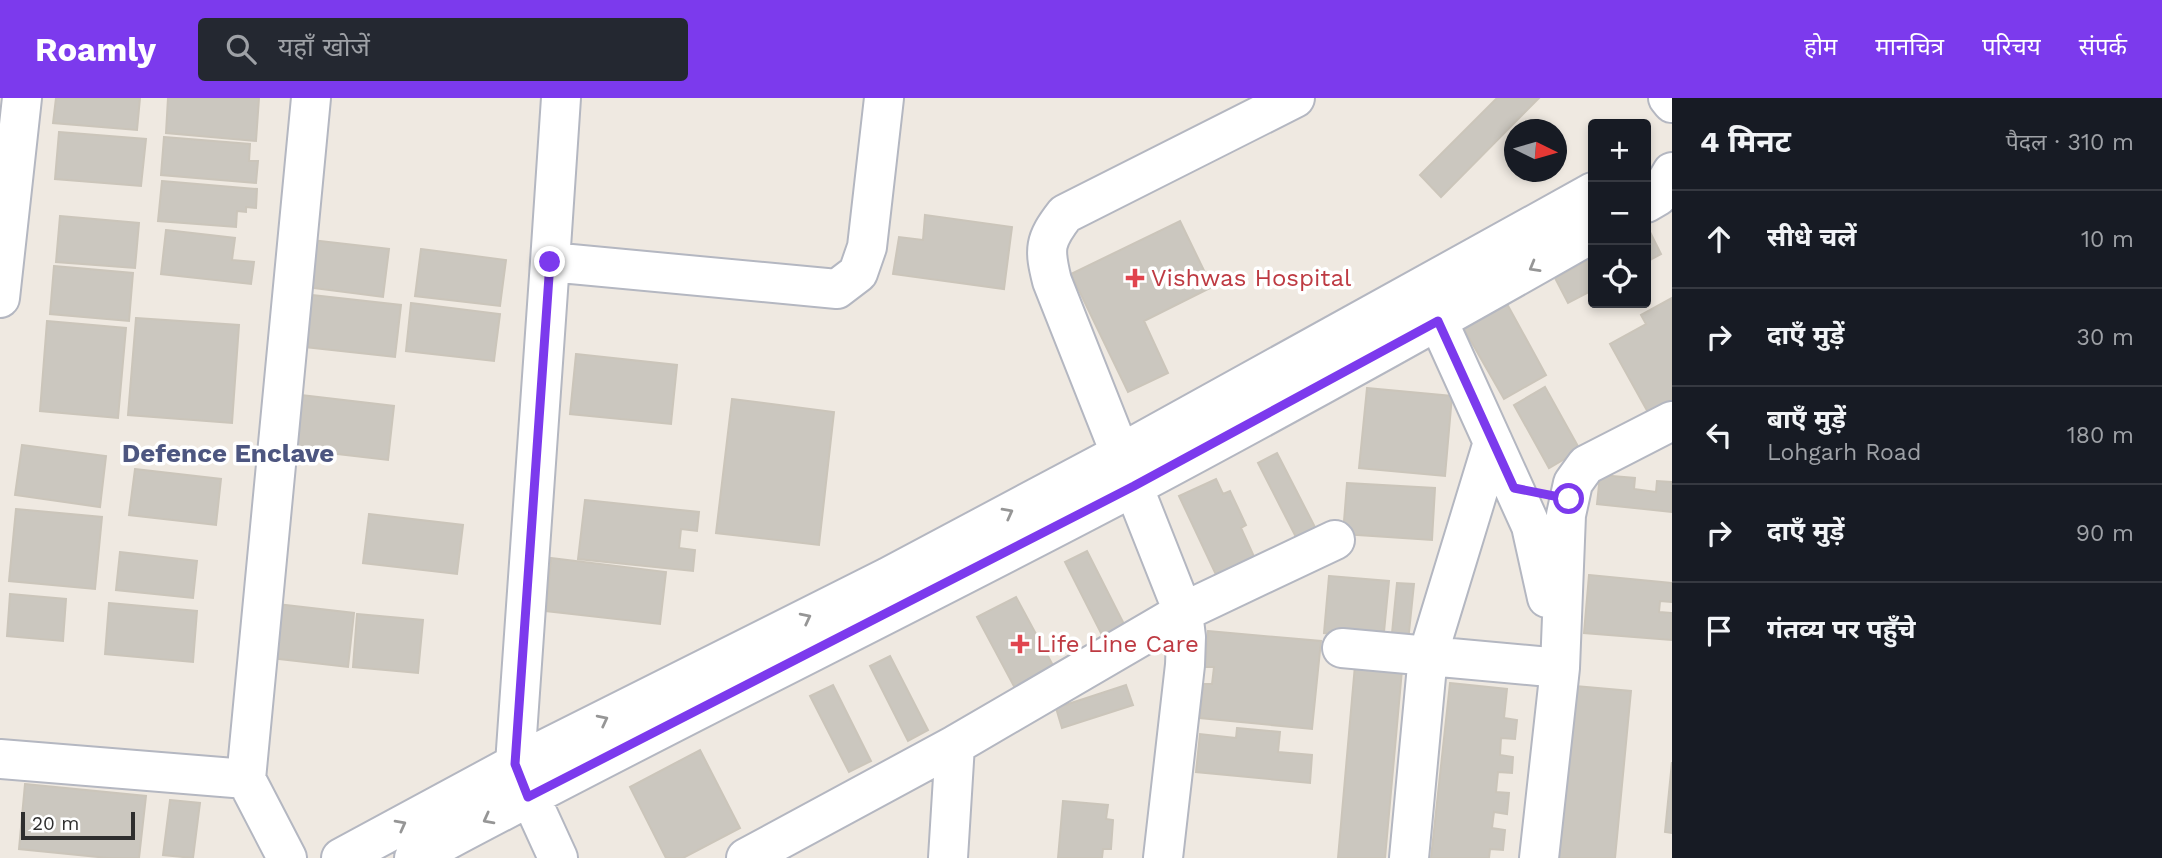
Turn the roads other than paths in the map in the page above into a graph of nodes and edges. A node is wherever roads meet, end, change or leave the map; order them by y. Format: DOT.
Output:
graph roads {
  1 [pos="22,98"];
  2 [pos="311,98"];
  3 [pos="561,98"];
  4 [pos="884,98"];
  5 [pos="1295,98"];
  6 [pos="1668,98"];
  7 [pos="1672,103"];
  8 [pos="1672,163"];
  9 [pos="1651,165"];
  10 [pos="1672,172"];
  11 [pos="1588,195"];
  12 [pos="1651,200"];
  13 [pos="1588,236"];
  14 [pos="550,262"];
  15 [pos="0,298"];
  16 [pos="1438,321"];
  17 [pos="1672,421"];
  18 [pos="1493,442"];
  19 [pos="1128,470"];
  20 [pos="1514,488"];
  21 [pos="1569,499"];
  22 [pos="1335,540"];
  23 [pos="1183,612"];
  24 [pos="1342,648"];
  25 [pos="1428,655"];
  26 [pos="1560,668"];
  27 [pos="955,746"];
  28 [pos="0,759"];
  29 [pos="246,779"];
  30 [pos="522,780"];
  31 [pos="793,846"];
  32 [pos="287,858"];
  33 [pos="341,858"];
  34 [pos="414,858"];
  35 [pos="558,858"];
  36 [pos="746,858"];
  37 [pos="948,858"];
  38 [pos="1163,858"];
  39 [pos="1409,858"];
  40 [pos="1539,858"];
  1 -- 15 [label="street"];
  2 -- 29 [label="street"];
  3 -- 14 [label="street"];
  4 -- 14 [label="street"];
  5 -- 19 [label="street"];
  6 -- 7 [label="street"];
  8 -- 9 [label="street"];
  10 -- 12 [label="street"];
  11 -- 19 [label="street"];
  13 -- 16 [label="street, one-way"];
  14 -- 30 [label="street"];
  16 -- 18 [label="street"];
  16 -- 19 [label="street"];
  17 -- 21 [label="street"];
  18 -- 20 [label="street"];
  18 -- 25 [label="street"];
  19 -- 23 [label="street"];
  19 -- 30 [label="street"];
  20 -- 21 [label="street"];
  20 -- 26 [label="street"];
  21 -- 26 [label="street"];
  22 -- 23 [label="street"];
  23 -- 27 [label="street"];
  23 -- 38 [label="street"];
  24 -- 25 [label="street"];
  25 -- 26 [label="street"];
  25 -- 39 [label="street"];
  26 -- 40 [label="street"];
  27 -- 31 [label="street"];
  27 -- 37 [label="street"];
  28 -- 29 [label="street"];
  29 -- 32 [label="street"];
  33 -- 30 [label="street, one-way"];
  30 -- 34 [label="street, one-way"];
  30 -- 35 [label="street"];
  31 -- 36 [label="street"];
}
